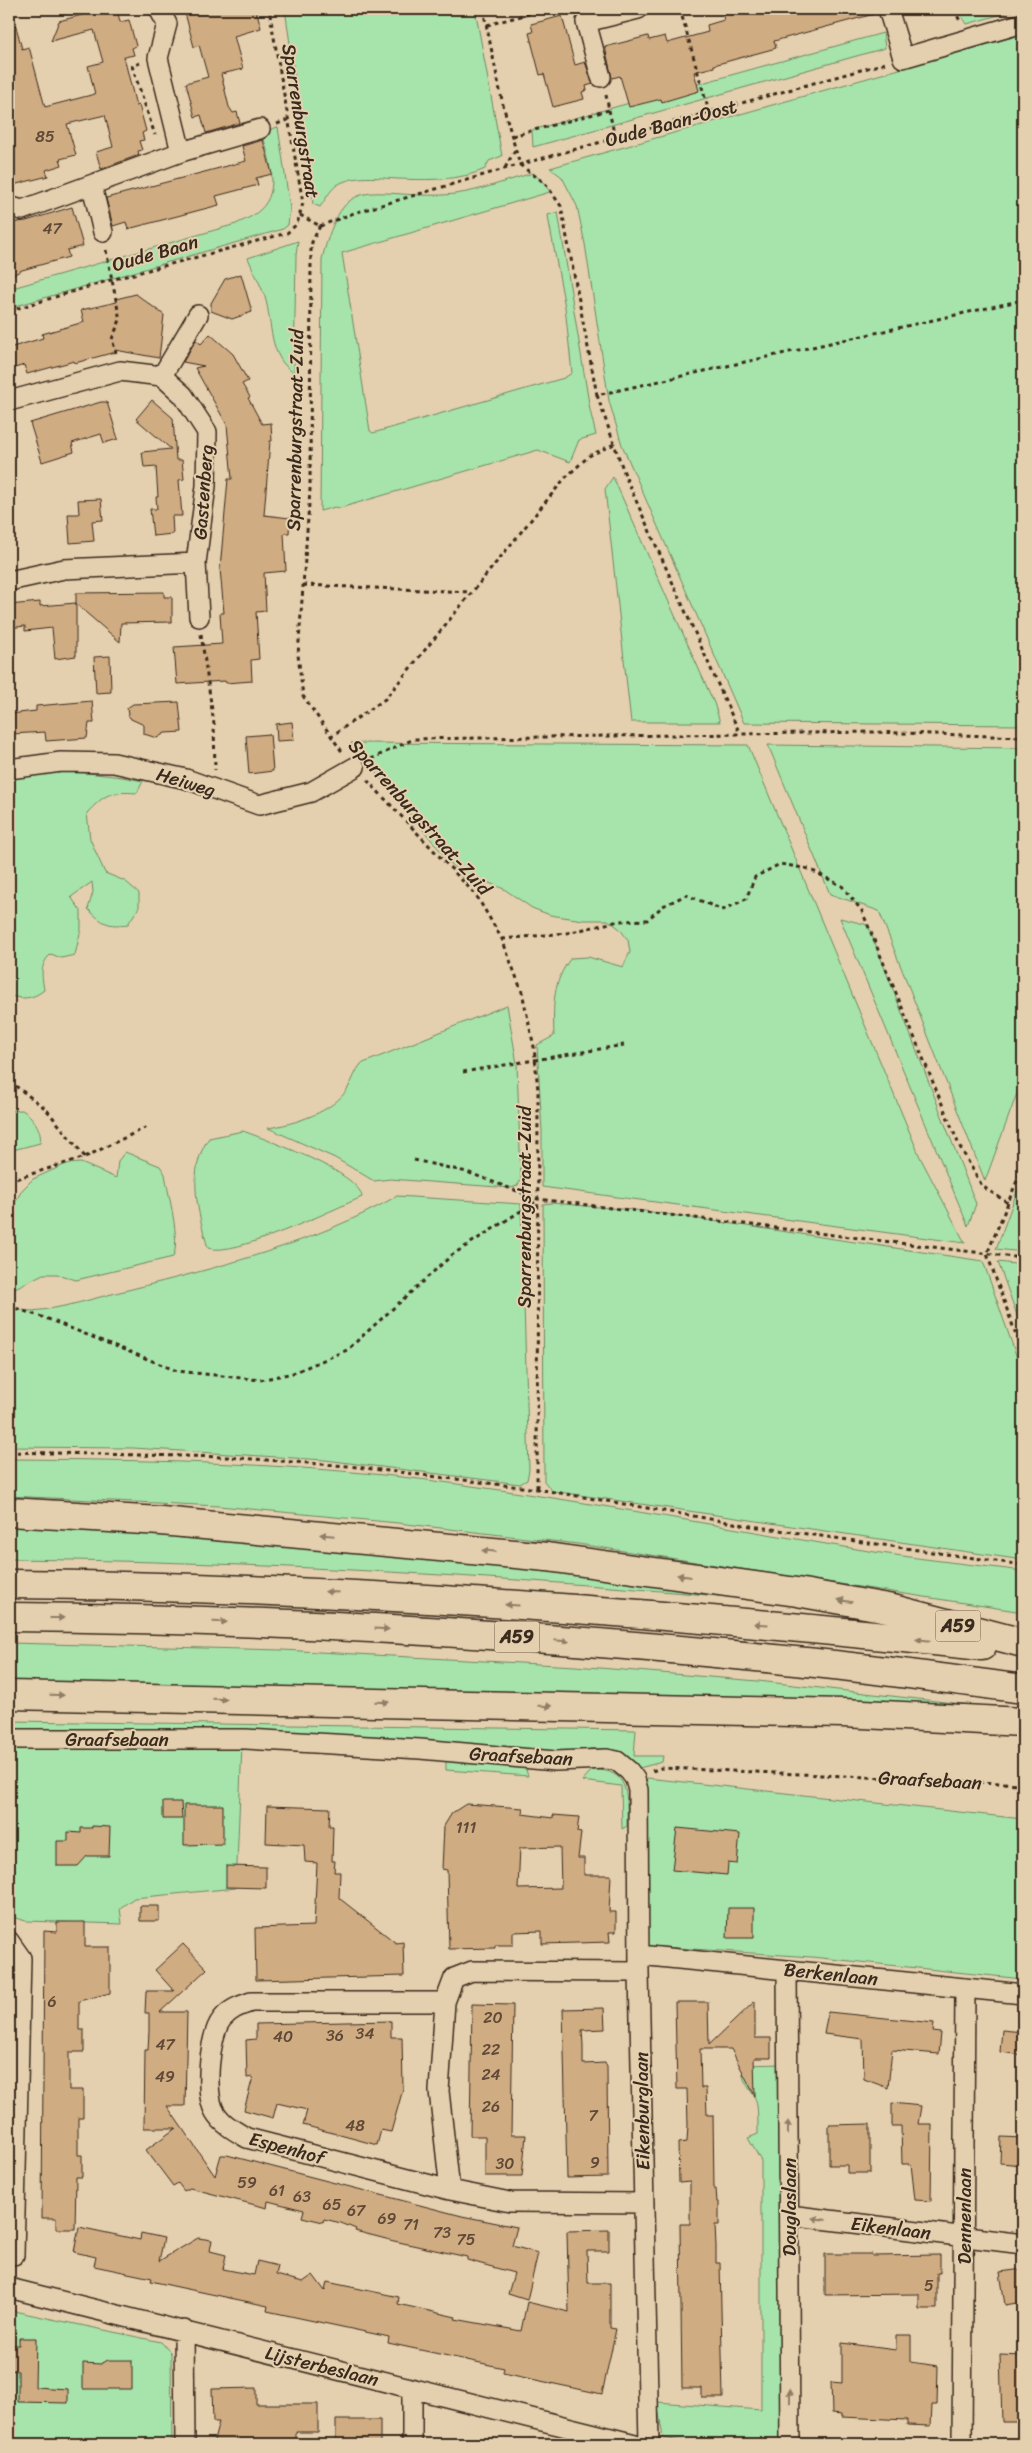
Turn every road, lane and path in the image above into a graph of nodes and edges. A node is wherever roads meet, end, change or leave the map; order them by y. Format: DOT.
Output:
graph roads {
  1 [pos="159,9"];
  2 [pos="268,9"];
  3 [pos="483,9"];
  4 [pos="547,9"];
  5 [pos="638,9"];
  6 [pos="680,9"];
  7 [pos="888,9"];
  8 [pos="1023,24"];
  9 [pos="487,26"];
  10 [pos="903,58"];
  11 [pos="601,77"];
  12 [pos="609,110"];
  13 [pos="710,112"];
  14 [pos="260,129"];
  15 [pos="512,136"];
  16 [pos="615,138"];
  17 [pos="516,149"];
  18 [pos="181,152"];
  19 [pos="520,165"];
  20 [pos="504,169"];
  21 [pos="92,186"];
  22 [pos="9,206"];
  23 [pos="300,215"];
  24 [pos="320,226"];
  25 [pos="103,232"];
  26 [pos="111,280"];
  27 [pos="1023,300"];
  28 [pos="9,311"];
  29 [pos="198,315"];
  30 [pos="120,371"];
  31 [pos="162,376"];
  32 [pos="597,396"];
  33 [pos="9,401"];
  34 [pos="614,444"];
  35 [pos="196,563"];
  36 [pos="9,580"];
  37 [pos="303,585"];
  38 [pos="471,592"];
  39 [pos="199,617"];
  40 [pos="740,734"];
  41 [pos="330,737"];
  42 [pos="1023,737"];
  43 [pos="355,767"];
  44 [pos="9,769"];
  45 [pos="215,790"];
  46 [pos="502,939"];
  47 [pos="624,1045"];
  48 [pos="535,1059"];
  49 [pos="463,1072"];
  50 [pos="9,1081"];
  51 [pos="146,1127"];
  52 [pos="86,1157"];
  53 [pos="414,1160"];
  54 [pos="1023,1166"];
  55 [pos="9,1181"];
  56 [pos="538,1199"];
  57 [pos="1008,1202"];
  58 [pos="987,1254"];
  59 [pos="1023,1258"];
  60 [pos="9,1306"];
  61 [pos="1023,1354"];
  62 [pos="9,1452"];
  63 [pos="537,1489"];
  64 [pos="9,1512"];
  65 [pos="1023,1565"];
  66 [pos="9,1584"];
  67 [pos="9,1617"];
  68 [pos="1023,1643"];
  69 [pos="1023,1651"];
  70 [pos="1023,1689"];
  71 [pos="9,1695"];
  72 [pos="1023,1722"];
  73 [pos="9,1739"];
  74 [pos="635,1779"];
  75 [pos="1023,1784"];
  76 [pos="9,1941"];
  77 [pos="639,1964"];
  78 [pos="787,1970"];
  79 [pos="965,1988"];
  80 [pos="1023,1994"];
  81 [pos="445,2002"];
  82 [pos="450,2190"];
  83 [pos="644,2203"];
  84 [pos="789,2215"];
  85 [pos="964,2238"];
  86 [pos="1023,2244"];
  87 [pos="14,2255"];
  88 [pos="9,2288"];
  89 [pos="184,2330"];
  90 [pos="412,2389"];
  91 [pos="184,2444"];
  92 [pos="412,2444"];
  93 [pos="634,2444"];
  94 [pos="649,2444"];
  95 [pos="790,2444"];
  96 [pos="962,2444"];
  1 -- 18 [label="street"];
  2 -- 23 [label="path, Sparrenburgstraat"];
  3 -- 9 [label="path"];
  4 -- 9 [label="path"];
  5 -- 11 [label="street"];
  6 -- 13 [label="path"];
  7 -- 10 [label="street"];
  8 -- 10 [label="street"];
  9 -- 15 [label="path"];
  10 -- 13 [label="path, Oude Baan-Oost"];
  11 -- 12 [label="path"];
  12 -- 15 [label="path"];
  12 -- 16 [label="path"];
  13 -- 16 [label="path, Oude Baan-Oost"];
  14 -- 18 [label="street"];
  15 -- 17 [label="path"];
  16 -- 19 [label="path, Oude Baan-Oost"];
  17 -- 19 [label="path"];
  17 -- 20 [label="path"];
  18 -- 21 [label="street"];
  19 -- 20 [label="path, Oude Baan-Oost"];
  19 -- 32 [label="path"];
  20 -- 24 [label="path, Oude Baan-Oost"];
  21 -- 22 [label="street"];
  21 -- 25 [label="street"];
  23 -- 24 [label="path, Sparrenburgstraat"];
  23 -- 26 [label="path, Oude Baan"];
  24 -- 37 [label="path, Sparrenburgstraat-Zuid"];
  25 -- 26 [label="path"];
  26 -- 28 [label="path, Oude Baan"];
  26 -- 30 [label="path"];
  27 -- 32 [label="path"];
  29 -- 31 [label="street"];
  30 -- 31 [label="street"];
  30 -- 33 [label="street"];
  31 -- 35 [label="street, Gastenberg"];
  32 -- 34 [label="path"];
  34 -- 38 [label="path"];
  34 -- 40 [label="path"];
  35 -- 36 [label="street, Gastenberg"];
  35 -- 39 [label="street, Gastenberg"];
  37 -- 38 [label="path"];
  37 -- 41 [label="path, Sparrenburgstraat-Zuid"];
  38 -- 41 [label="path"];
  39 -- 45 [label="path"];
  40 -- 42 [label="path"];
  40 -- 43 [label="path"];
  41 -- 43 [label="path, Sparrenburgstraat-Zuid"];
  43 -- 45 [label="street, Heiweg"];
  43 -- 46 [label="path, Sparrenburgstraat-Zuid"];
  44 -- 45 [label="street, Heiweg"];
  46 -- 48 [label="path, Sparrenburgstraat-Zuid"];
  46 -- 57 [label="path"];
  47 -- 48 [label="path"];
  48 -- 49 [label="path"];
  48 -- 56 [label="path, Sparrenburgstraat-Zuid"];
  50 -- 52 [label="path"];
  51 -- 52 [label="path"];
  52 -- 55 [label="path"];
  53 -- 56 [label="path"];
  54 -- 57 [label="path"];
  56 -- 58 [label="path"];
  56 -- 60 [label="path"];
  56 -- 63 [label="path, Sparrenburgstraat-Zuid"];
  57 -- 58 [label="path"];
  58 -- 59 [label="path"];
  58 -- 61 [label="path"];
  62 -- 63 [label="path"];
  63 -- 65 [label="path"];
  68 -- 64 [label="highway, A59, one-way"];
  69 -- 66 [label="highway, A59, one-way"];
  67 -- 70 [label="highway, A59, one-way"];
  71 -- 72 [label="highway, one-way"];
  73 -- 74 [label="street, Graafsebaan"];
  74 -- 75 [label="path, Graafsebaan"];
  74 -- 77 [label="street, Eikenburglaan"];
  76 -- 87 [label="street"];
  77 -- 78 [label="street, Berkenlaan"];
  77 -- 81 [label="street"];
  77 -- 83 [label="street, Eikenburglaan"];
  78 -- 79 [label="street, Berkenlaan"];
  84 -- 78 [label="street, Douglaslaan, one-way"];
  79 -- 80 [label="street, Berkenlaan"];
  79 -- 85 [label="street, Dennenlaan"];
  81 -- 82 [label="street"];
  81 -- 82 [label="street, Espenhof"];
  82 -- 83 [label="street, Espenhof"];
  83 -- 94 [label="street, Eikenburglaan"];
  85 -- 84 [label="street, Eikenlaan, one-way"];
  95 -- 84 [label="street, Douglaslaan, one-way"];
  85 -- 86 [label="street, Eikenlaan"];
  85 -- 96 [label="street, Dennenlaan"];
  88 -- 89 [label="street, Lijsterbeslaan"];
  89 -- 90 [label="street, Lijsterbeslaan"];
  89 -- 91 [label="street"];
  90 -- 92 [label="street"];
  90 -- 93 [label="street, Lijsterbeslaan"];
}
